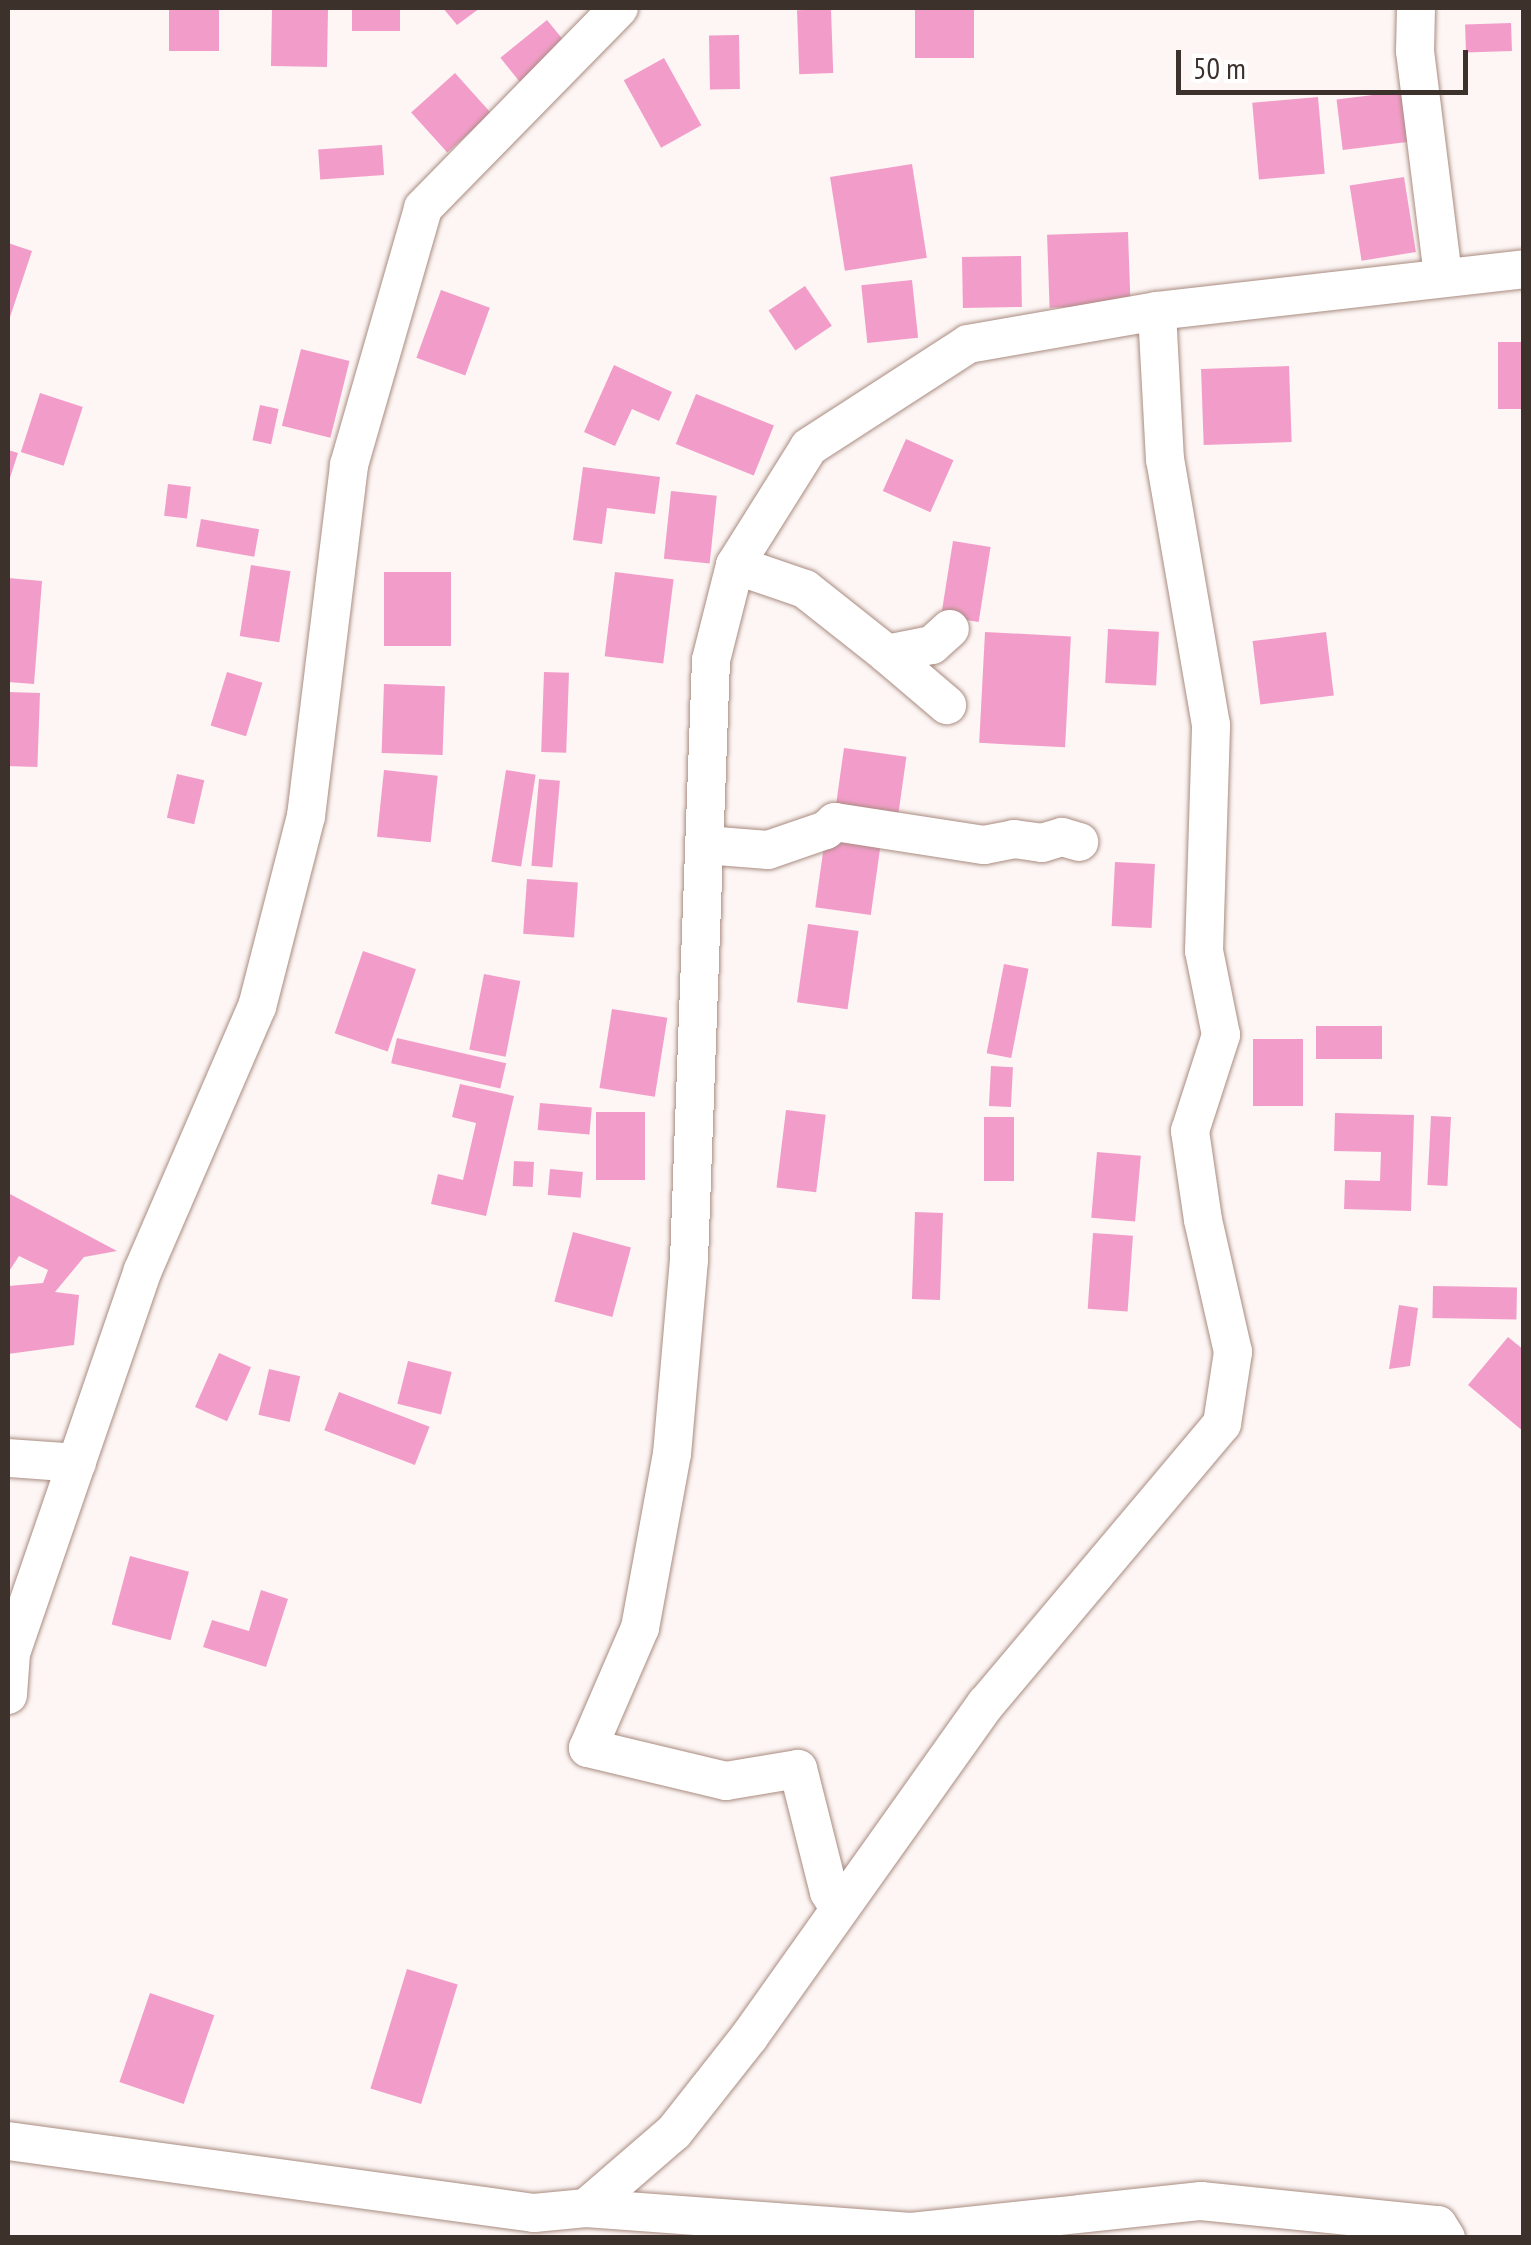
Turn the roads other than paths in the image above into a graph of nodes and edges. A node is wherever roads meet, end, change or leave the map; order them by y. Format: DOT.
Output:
graph roads {
  1 [pos="619,8"];
  2 [pos="1416,8"];
  3 [pos="1524,269"];
  4 [pos="1443,276"];
  5 [pos="1156,312"];
  6 [pos="736,565"];
  7 [pos="950,629"];
  8 [pos="887,654"];
  9 [pos="948,705"];
  10 [pos="1079,842"];
  11 [pos="705,845"];
  12 [pos="8,1458"];
  13 [pos="76,1463"];
  14 [pos="8,1696"];
  15 [pos="839,1908"];
  16 [pos="8,2141"];
  17 [pos="586,2208"];
  18 [pos="1446,2238"];
  1 -- 13 [label="street"];
  2 -- 4 [label="street"];
  3 -- 4 [label="street"];
  4 -- 5 [label="street"];
  5 -- 6 [label="street"];
  5 -- 15 [label="street"];
  6 -- 8 [label="street"];
  6 -- 11 [label="street"];
  7 -- 8 [label="street"];
  8 -- 9 [label="street"];
  10 -- 11 [label="street"];
  11 -- 15 [label="street"];
  12 -- 13 [label="street"];
  13 -- 14 [label="street"];
  15 -- 17 [label="street"];
  16 -- 17 [label="street"];
  17 -- 18 [label="street"];
}
